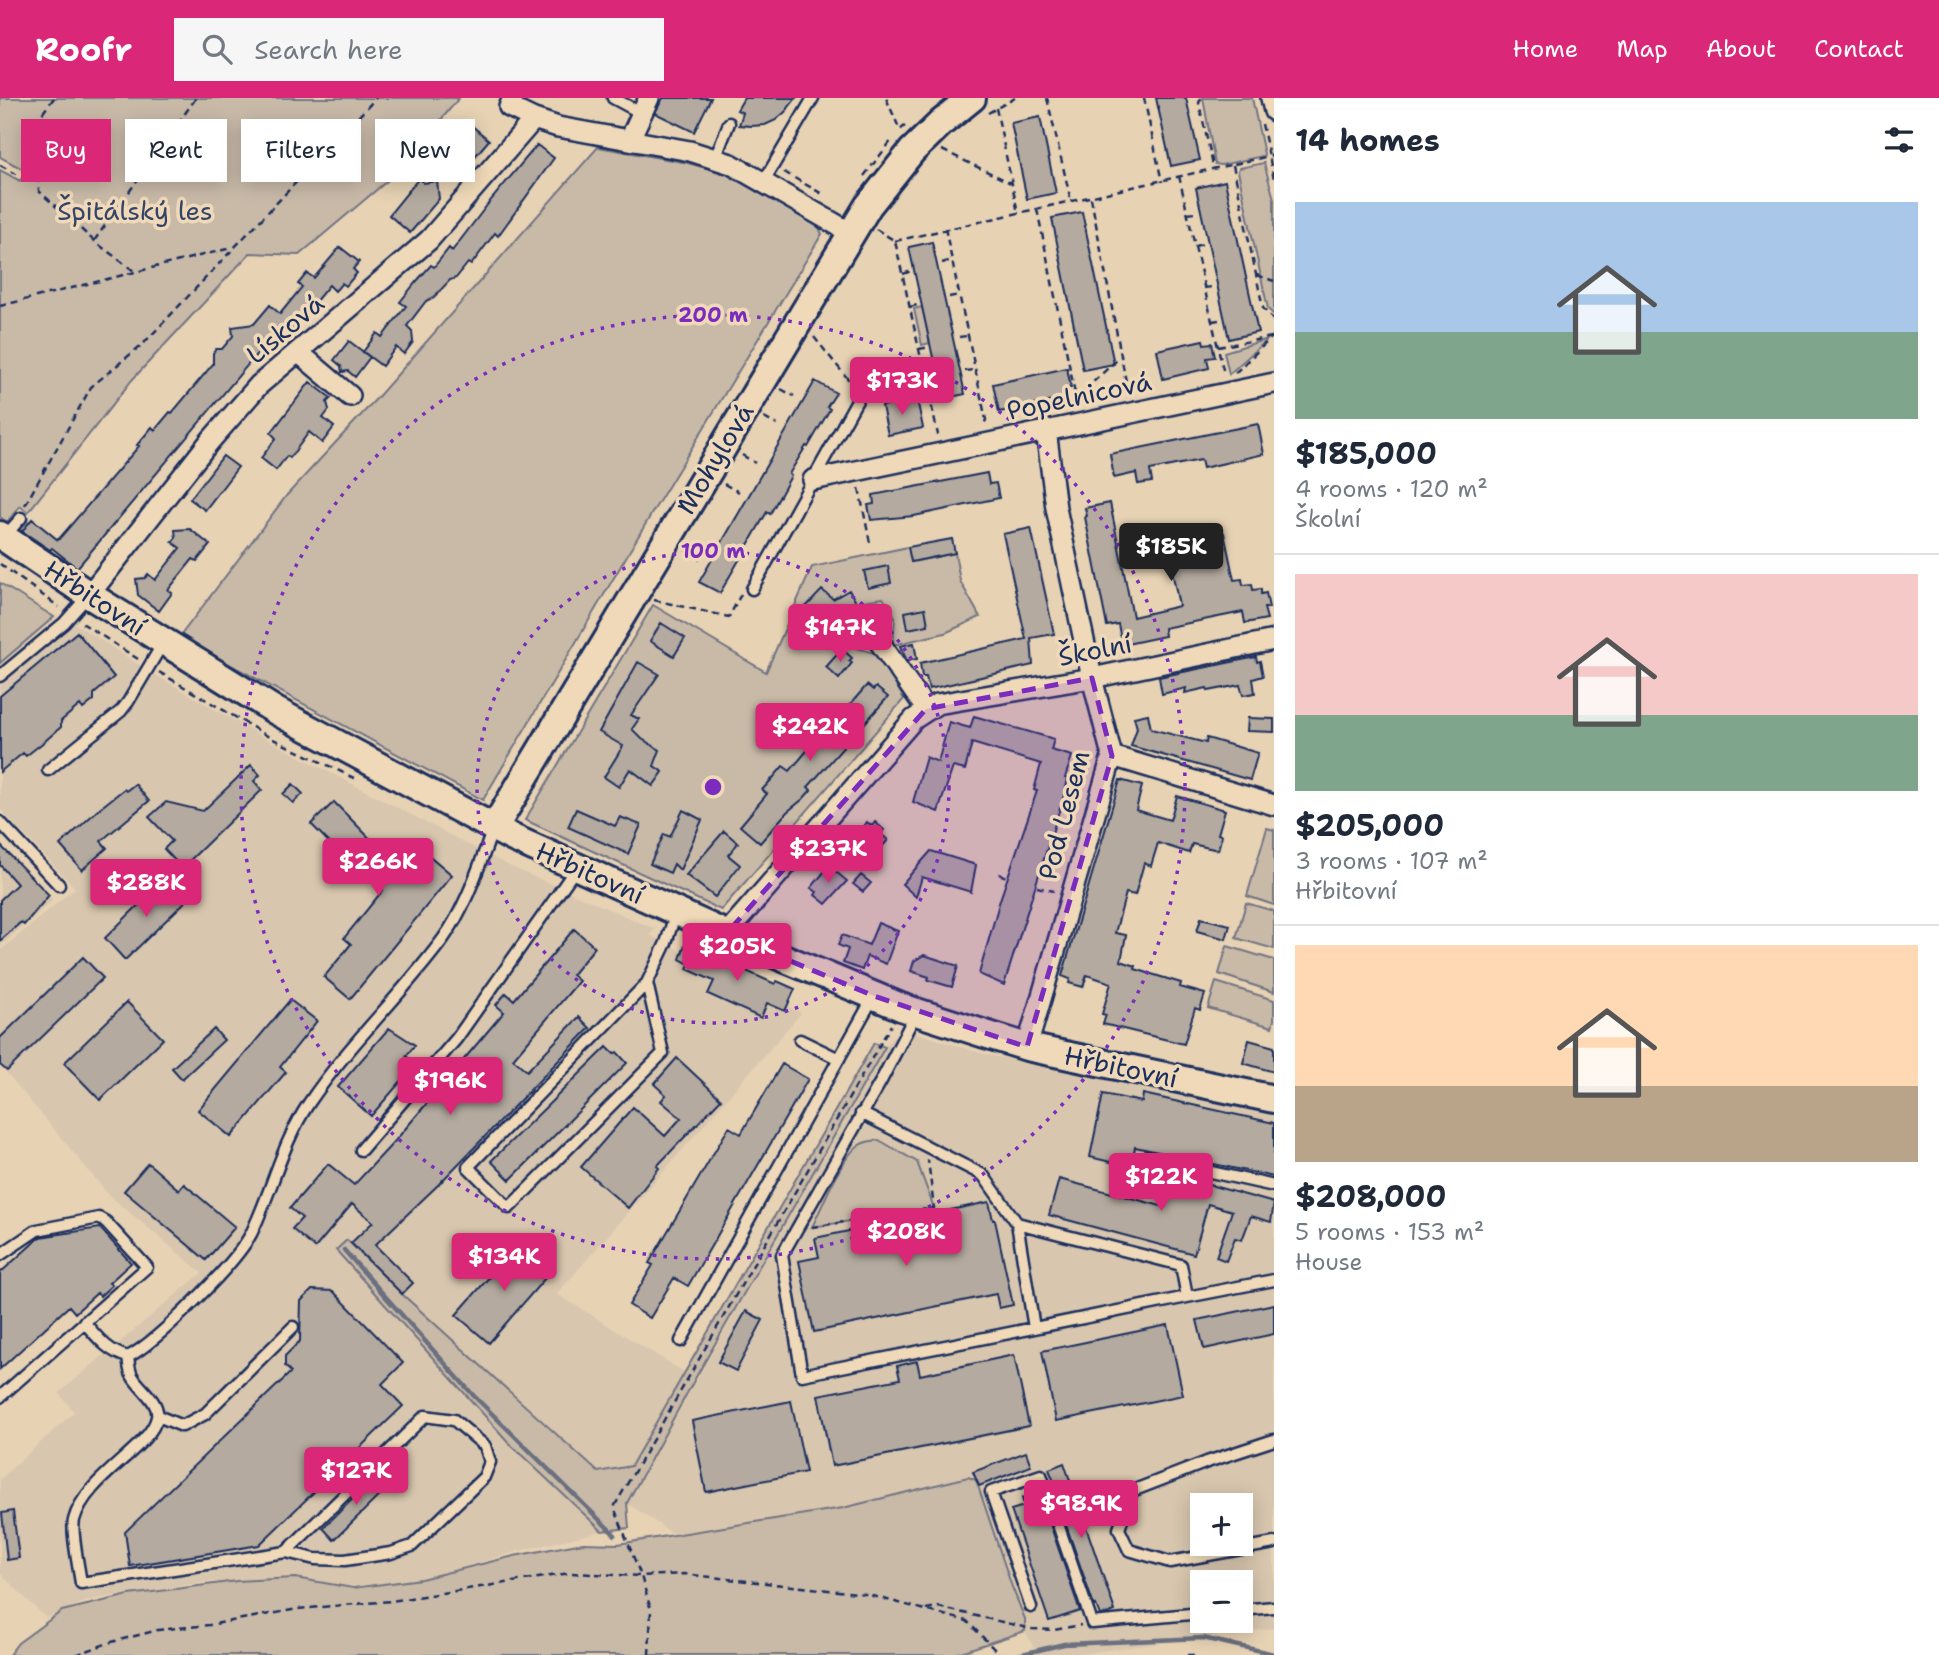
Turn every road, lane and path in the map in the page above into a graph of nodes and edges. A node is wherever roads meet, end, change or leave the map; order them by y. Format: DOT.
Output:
graph roads {
  1 [pos="54,98"];
  2 [pos="196,98"];
  3 [pos="376,98"];
  4 [pos="513,98"];
  5 [pos="613,98"];
  6 [pos="813,98"];
  7 [pos="886,98"];
  8 [pos="1015,98"];
  9 [pos="1048,98"];
  10 [pos="1144,98"];
  11 [pos="1200,98"];
  12 [pos="1271,98"];
  13 [pos="645,105"];
  14 [pos="984,107"];
  15 [pos="1153,114"];
  16 [pos="1148,116"];
  17 [pos="1268,116"];
  18 [pos="534,119"];
  19 [pos="910,122"];
  20 [pos="729,123"];
  21 [pos="629,141"];
  22 [pos="949,144"];
  23 [pos="1155,148"];
  24 [pos="1161,148"];
  25 [pos="1274,155"];
  26 [pos="1269,156"];
  27 [pos="715,159"];
  28 [pos="0,165"];
  29 [pos="1234,165"];
  30 [pos="1214,170"];
  31 [pos="16,174"];
  32 [pos="1179,176"];
  33 [pos="1274,179"];
  34 [pos="764,181"];
  35 [pos="1163,182"];
  36 [pos="1011,183"];
  37 [pos="1091,198"];
  38 [pos="1071,202"];
  39 [pos="1037,209"];
  40 [pos="1195,212"];
  41 [pos="1017,213"];
  42 [pos="1187,213"];
  43 [pos="881,223"];
  44 [pos="945,228"];
  45 [pos="851,233"];
  46 [pos="94,241"];
  47 [pos="895,241"];
  48 [pos="1203,244"];
  49 [pos="1195,246"];
  50 [pos="232,248"];
  51 [pos="952,260"];
  52 [pos="942,263"];
  53 [pos="914,270"];
  54 [pos="134,271"];
  55 [pos="903,274"];
  56 [pos="1256,275"];
  57 [pos="1274,281"];
  58 [pos="1212,287"];
  59 [pos="1204,288"];
  60 [pos="959,295"];
  61 [pos="949,297"];
  62 [pos="921,304"];
  63 [pos="0,306"];
  64 [pos="910,307"];
  65 [pos="1066,317"];
  66 [pos="1060,318"];
  67 [pos="1219,320"];
  68 [pos="1212,321"];
  69 [pos="1274,321"];
  70 [pos="967,336"];
  71 [pos="1273,337"];
  72 [pos="959,338"];
  73 [pos="930,346"];
  74 [pos="1218,347"];
  75 [pos="919,349"];
  76 [pos="1073,351"];
  77 [pos="298,352"];
  78 [pos="1067,353"];
  79 [pos="1121,356"];
  80 [pos="974,370"];
  81 [pos="965,372"];
  82 [pos="909,373"];
  83 [pos="1274,383"];
  84 [pos="1231,384"];
  85 [pos="1127,387"];
  86 [pos="350,396"];
  87 [pos="1076,398"];
  88 [pos="1080,415"];
  89 [pos="982,428"];
  90 [pos="1046,430"];
  91 [pos="940,443"];
  92 [pos="741,454"];
  93 [pos="736,464"];
  94 [pos="855,471"];
  95 [pos="813,480"];
  96 [pos="8,530"];
  97 [pos="870,542"];
  98 [pos="752,589"];
  99 [pos="89,596"];
  100 [pos="653,600"];
  101 [pos="869,627"];
  102 [pos="1274,640"];
  103 [pos="163,642"];
  104 [pos="0,676"];
  105 [pos="1092,678"];
  106 [pos="926,709"];
  107 [pos="1112,756"];
  108 [pos="48,770"];
  109 [pos="1274,805"];
  110 [pos="0,822"];
  111 [pos="494,828"];
  112 [pos="578,867"];
  113 [pos="999,874"];
  114 [pos="1009,878"];
  115 [pos="58,885"];
  116 [pos="676,911"];
  117 [pos="726,934"];
  118 [pos="647,984"];
  119 [pos="874,996"];
  120 [pos="909,1010"];
  121 [pos="800,1040"];
  122 [pos="1027,1047"];
  123 [pos="839,1059"];
  124 [pos="1274,1099"];
  125 [pos="861,1113"];
  126 [pos="926,1146"];
  127 [pos="361,1150"];
  128 [pos="1147,1158"];
  129 [pos="1274,1186"];
  130 [pos="1017,1223"];
  131 [pos="796,1230"];
  132 [pos="0,1255"];
  133 [pos="1274,1280"];
  134 [pos="1187,1297"];
  135 [pos="84,1322"];
  136 [pos="293,1328"];
  137 [pos="1034,1328"];
  138 [pos="681,1341"];
  139 [pos="128,1357"];
  140 [pos="0,1397"];
  141 [pos="158,1416"];
  142 [pos="1274,1440"];
  143 [pos="1274,1543"];
  144 [pos="286,1552"];
  145 [pos="641,1576"];
  146 [pos="1274,1606"];
  147 [pos="1031,1607"];
  148 [pos="1253,1608"];
  149 [pos="923,1609"];
  150 [pos="1190,1614"];
  151 [pos="1092,1623"];
  152 [pos="76,1655"];
  153 [pos="649,1655"];
  154 [pos="1000,1655"];
  155 [pos="1187,1655"];
  156 [pos="1199,1655"];
  1 -- 46 [label="path"];
  2 -- 46 [label="path"];
  3 -- 50 [label="path"];
  4 -- 18 [label="street"];
  5 -- 13 [label="lane"];
  6 -- 34 [label="lane"];
  7 -- 19 [label="path"];
  8 -- 14 [label="path"];
  9 -- 38 [label="path"];
  10 -- 16 [label="path"];
  11 -- 30 [label="path"];
  12 -- 17 [label="street"];
  13 -- 21 [label="street"];
  14 -- 36 [label="path"];
  14 -- 45 [label="street, Mohylová"];
  15 -- 16 [label="path"];
  16 -- 23 [label="path"];
  17 -- 26 [label="path"];
  18 -- 21 [label="street"];
  18 -- 77 [label="street, Lísková"];
  20 -- 27 [label="lane"];
  21 -- 27 [label="street"];
  22 -- 36 [label="path"];
  23 -- 24 [label="path"];
  23 -- 35 [label="path"];
  25 -- 26 [label="path"];
  26 -- 29 [label="path"];
  26 -- 33 [label="path"];
  27 -- 34 [label="street"];
  28 -- 31 [label="path"];
  29 -- 30 [label="path"];
  29 -- 56 [label="path"];
  30 -- 32 [label="path"];
  32 -- 35 [label="path"];
  32 -- 42 [label="path"];
  34 -- 45 [label="street"];
  35 -- 37 [label="path"];
  36 -- 41 [label="path"];
  37 -- 38 [label="path"];
  37 -- 79 [label="path"];
  38 -- 39 [label="path"];
  39 -- 41 [label="path"];
  39 -- 66 [label="path"];
  40 -- 42 [label="path"];
  41 -- 44 [label="path"];
  42 -- 49 [label="path"];
  43 -- 47 [label="path"];
  44 -- 47 [label="path"];
  44 -- 51 [label="path"];
  45 -- 111 [label="street, Mohylová"];
  46 -- 54 [label="path"];
  47 -- 55 [label="path"];
  48 -- 49 [label="path"];
  49 -- 59 [label="path"];
  50 -- 54 [label="path"];
  50 -- 96 [label="path"];
  51 -- 52 [label="path"];
  51 -- 60 [label="path"];
  53 -- 55 [label="path"];
  54 -- 63 [label="path"];
  55 -- 64 [label="path"];
  56 -- 57 [label="path"];
  56 -- 69 [label="path"];
  58 -- 59 [label="path"];
  59 -- 68 [label="path"];
  60 -- 61 [label="path"];
  60 -- 70 [label="path"];
  62 -- 64 [label="path"];
  64 -- 75 [label="path"];
  65 -- 66 [label="path"];
  66 -- 78 [label="path"];
  67 -- 68 [label="path"];
  68 -- 74 [label="path"];
  70 -- 72 [label="path"];
  70 -- 80 [label="path"];
  71 -- 74 [label="path"];
  71 -- 84 [label="path"];
  73 -- 75 [label="path"];
  74 -- 84 [label="path"];
  75 -- 91 [label="path"];
  76 -- 78 [label="path"];
  77 -- 86 [label="street"];
  77 -- 99 [label="street, Lísková"];
  78 -- 87 [label="path"];
  79 -- 85 [label="path"];
  79 -- 87 [label="path"];
  80 -- 81 [label="path"];
  80 -- 89 [label="path"];
  82 -- 95 [label="lane"];
  83 -- 84 [label="street, Popelnicová"];
  84 -- 90 [label="street, Popelnicová"];
  87 -- 88 [label="path"];
  90 -- 94 [label="street, Popelnicová"];
  90 -- 105 [label="street, Pod Lesem"];
  92 -- 93 [label="path"];
  94 -- 95 [label="street, Popelnicová"];
  94 -- 97 [label="path"];
  95 -- 98 [label="lane"];
  96 -- 99 [label="street, Hřbitovní"];
  98 -- 100 [label="path"];
  99 -- 103 [label="street, Hřbitovní"];
  99 -- 104 [label="lane"];
  101 -- 106 [label="street"];
  102 -- 105 [label="street, Školní"];
  103 -- 108 [label="lane"];
  103 -- 111 [label="street, Hřbitovní"];
  105 -- 106 [label="street, Školní"];
  105 -- 107 [label="street, Pod Lesem"];
  106 -- 117 [label="street"];
  107 -- 109 [label="street"];
  107 -- 122 [label="street, Pod Lesem"];
  110 -- 115 [label="lane"];
  111 -- 112 [label="street, Hřbitovní"];
  111 -- 139 [label="lane"];
  112 -- 116 [label="street, Hřbitovní"];
  112 -- 127 [label="lane"];
  113 -- 114 [label="path"];
  116 -- 117 [label="street, Hřbitovní"];
  116 -- 118 [label="lane"];
  117 -- 119 [label="street, Hřbitovní"];
  118 -- 118 [label="lane"];
  119 -- 120 [label="street, Hřbitovní"];
  119 -- 123 [label="lane"];
  120 -- 122 [label="street, Hřbitovní"];
  120 -- 125 [label="lane"];
  120 -- 145 [label="path"];
  121 -- 123 [label="lane"];
  122 -- 124 [label="street, Hřbitovní"];
  123 -- 138 [label="lane"];
  125 -- 126 [label="lane"];
  125 -- 131 [label="lane"];
  126 -- 130 [label="lane"];
  126 -- 131 [label="path"];
  128 -- 129 [label="lane"];
  130 -- 134 [label="lane"];
  130 -- 137 [label="lane"];
  131 -- 137 [label="lane"];
  132 -- 135 [label="lane"];
  133 -- 134 [label="lane"];
  134 -- 137 [label="lane"];
  135 -- 139 [label="lane"];
  135 -- 140 [label="lane"];
  136 -- 141 [label="lane"];
  139 -- 141 [label="lane"];
  141 -- 144 [label="lane"];
  142 -- 143 [label="lane"];
  144 -- 144 [label="lane"];
  145 -- 149 [label="path"];
  145 -- 152 [label="path"];
  145 -- 153 [label="path"];
  146 -- 148 [label="lane"];
  147 -- 151 [label="lane"];
  149 -- 151 [label="path"];
  149 -- 154 [label="path"];
  150 -- 151 [label="lane"];
  155 -- 156 [label="path"];
}
